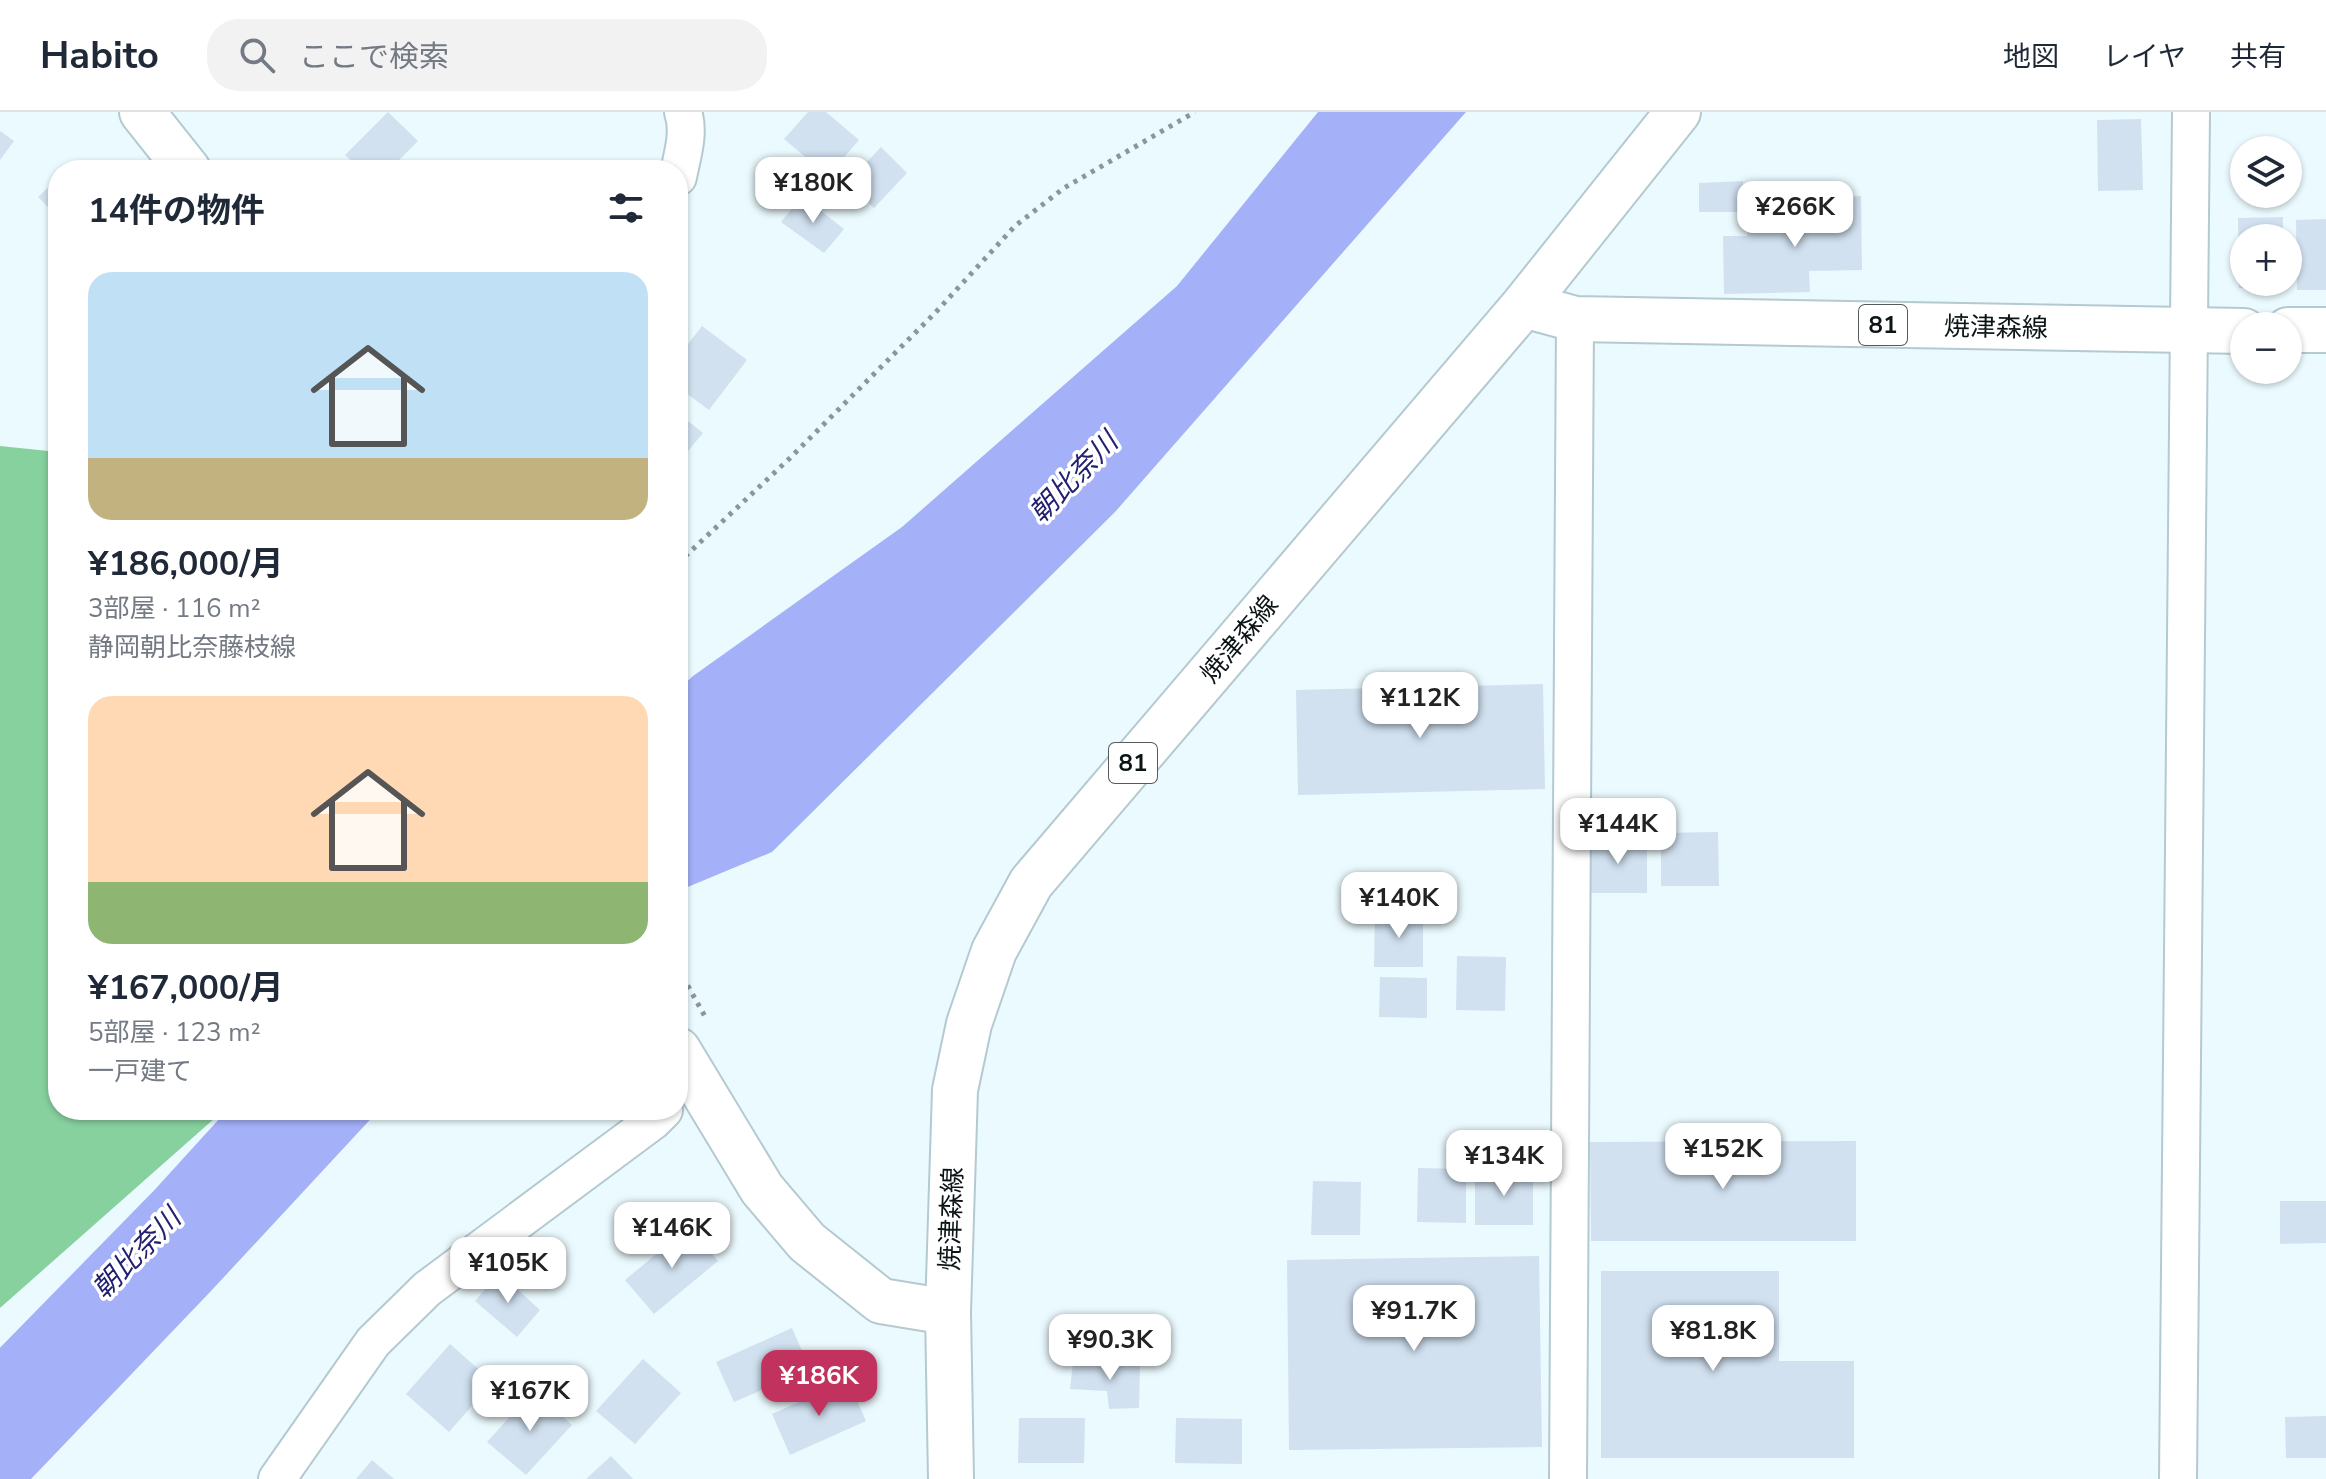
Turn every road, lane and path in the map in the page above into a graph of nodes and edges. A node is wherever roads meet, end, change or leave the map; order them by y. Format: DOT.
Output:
graph roads {
  1 [pos="142,112"];
  2 [pos="683,112"];
  3 [pos="1195,112"];
  4 [pos="1678,112"];
  5 [pos="2191,112"];
  6 [pos="180,160"];
  7 [pos="681,160"];
  8 [pos="1524,305"];
  9 [pos="1575,319"];
  10 [pos="2302,330"];
  11 [pos="2326,330"];
  12 [pos="2189,331"];
  13 [pos="2230,331"];
  14 [pos="688,554"];
  15 [pos="690,1061"];
  16 [pos="654,1120"];
  17 [pos="948,1312"];
  18 [pos="277,1479"];
  19 [pos="951,1479"];
  20 [pos="1568,1479"];
  21 [pos="2178,1479"];
  1 -- 6 [label="main road"];
  2 -- 7 [label="street"];
  3 -- 14 [label="path"];
  4 -- 8 [label="main road"];
  5 -- 12 [label="street"];
  8 -- 9 [label="main road, 焼津森線 / 81"];
  8 -- 17 [label="main road, 焼津森線 / 81"];
  9 -- 12 [label="main road, 焼津森線 / 81"];
  9 -- 20 [label="street"];
  10 -- 11 [label="main road"];
  12 -- 13 [label="main road, 焼津森線 / 81"];
  12 -- 21 [label="street"];
  15 -- 17 [label="main road, 焼津森線"];
  16 -- 18 [label="street"];
  17 -- 19 [label="main road"];
}
